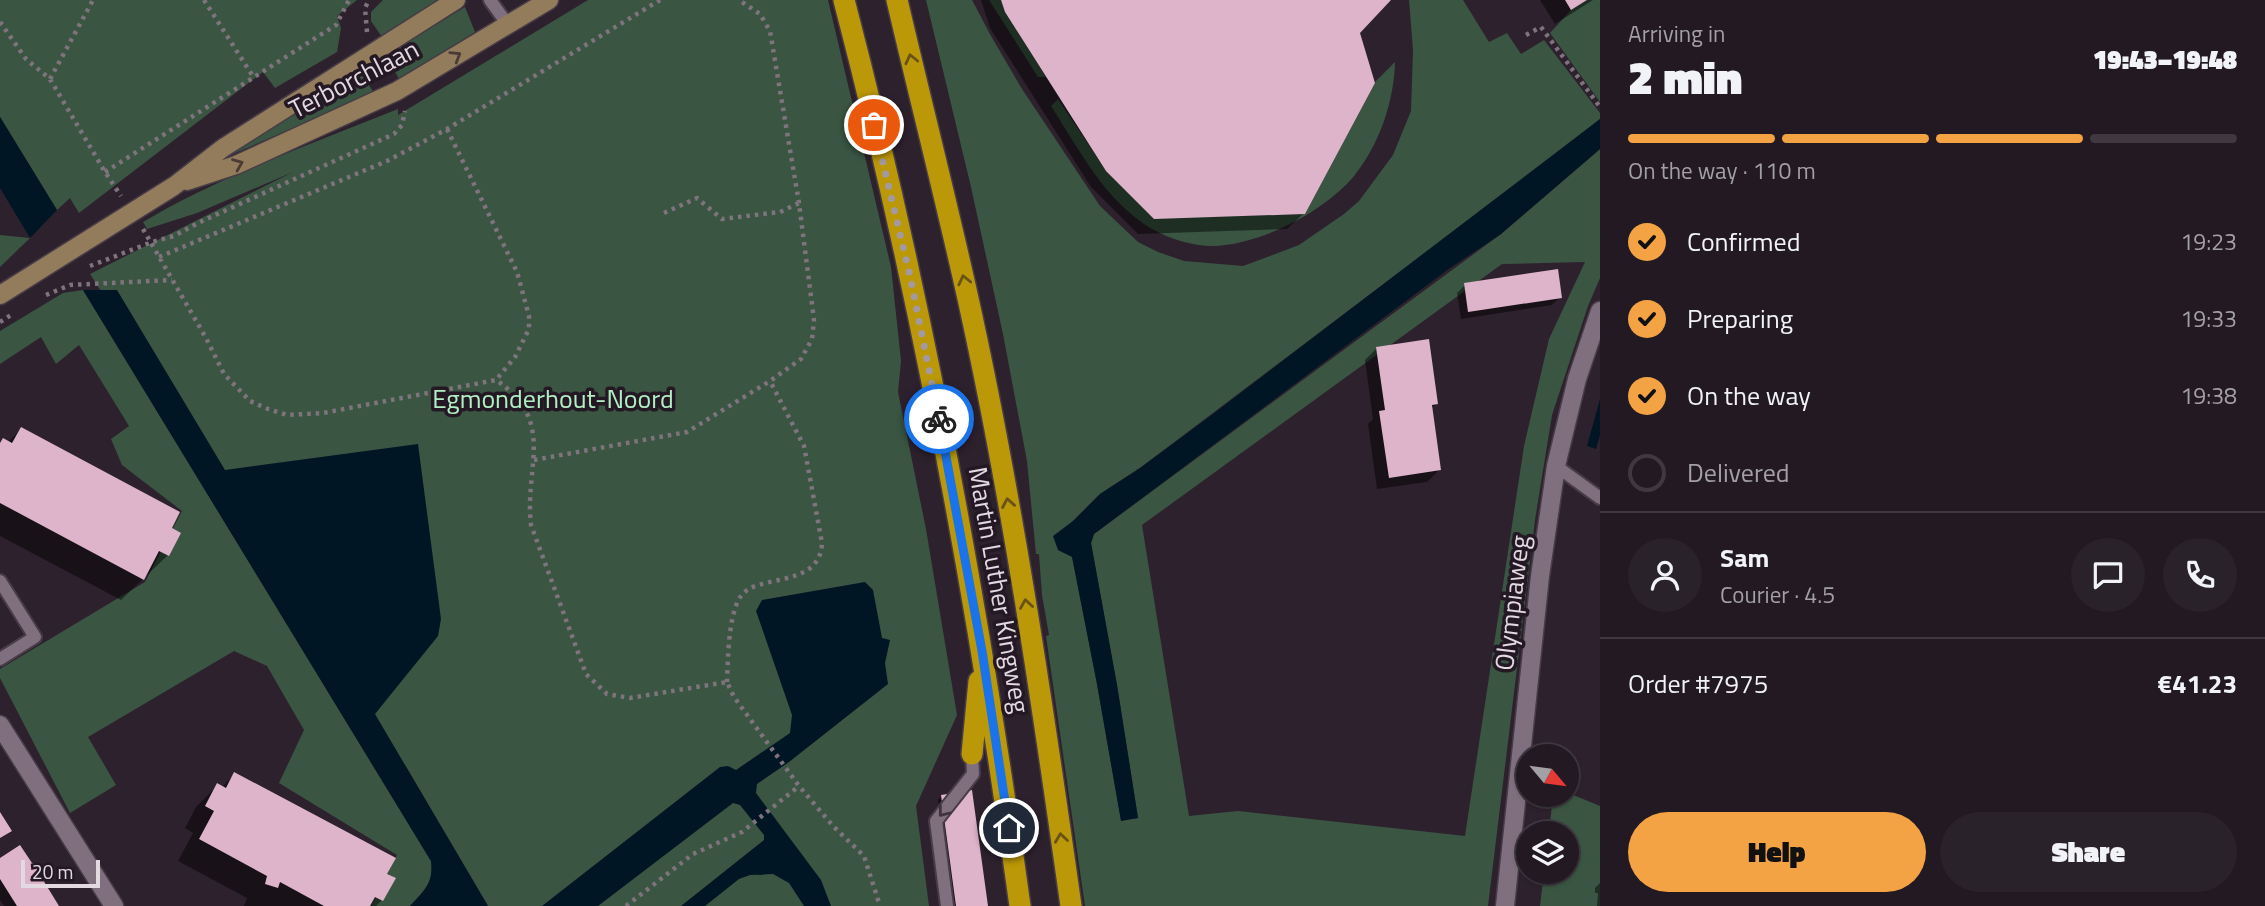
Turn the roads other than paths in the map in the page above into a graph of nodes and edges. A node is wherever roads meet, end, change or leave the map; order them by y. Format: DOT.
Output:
graph roads {
  1 [pos="456,0"];
  2 [pos="490,0"];
  3 [pos="549,0"];
  4 [pos="844,0"];
  5 [pos="897,0"];
  6 [pos="508,25"];
  7 [pos="174,186"];
  8 [pos="0,295"];
  9 [pos="1600,312"];
  10 [pos="1556,466"];
  11 [pos="1600,498"];
  12 [pos="0,581"];
  13 [pos="982,651"];
  14 [pos="0,659"];
  15 [pos="0,725"];
  16 [pos="972,754"];
  17 [pos="114,906"];
  18 [pos="947,906"];
  19 [pos="1020,906"];
  20 [pos="1071,906"];
  21 [pos="1505,906"];
  1 -- 7 [label="street, Terborchlaan"];
  2 -- 6 [label="lane"];
  3 -- 6 [label="street, Terborchlaan"];
  4 -- 13 [label="highway, Martin Luther Kingweg"];
  20 -- 5 [label="highway, Martin Luther Kingweg, one-way"];
  7 -- 6 [label="street, Terborchlaan, one-way"];
  7 -- 8 [label="street, Terborchlaan"];
  9 -- 10 [label="street, Olympiaweg"];
  10 -- 11 [label="lane"];
  10 -- 21 [label="street, Olympiaweg"];
  12 -- 14 [label="lane"];
  13 -- 16 [label="highway"];
  13 -- 19 [label="highway, Martin Luther Kingweg"];
  15 -- 17 [label="street"];
  16 -- 18 [label="lane, one-way"];
}
